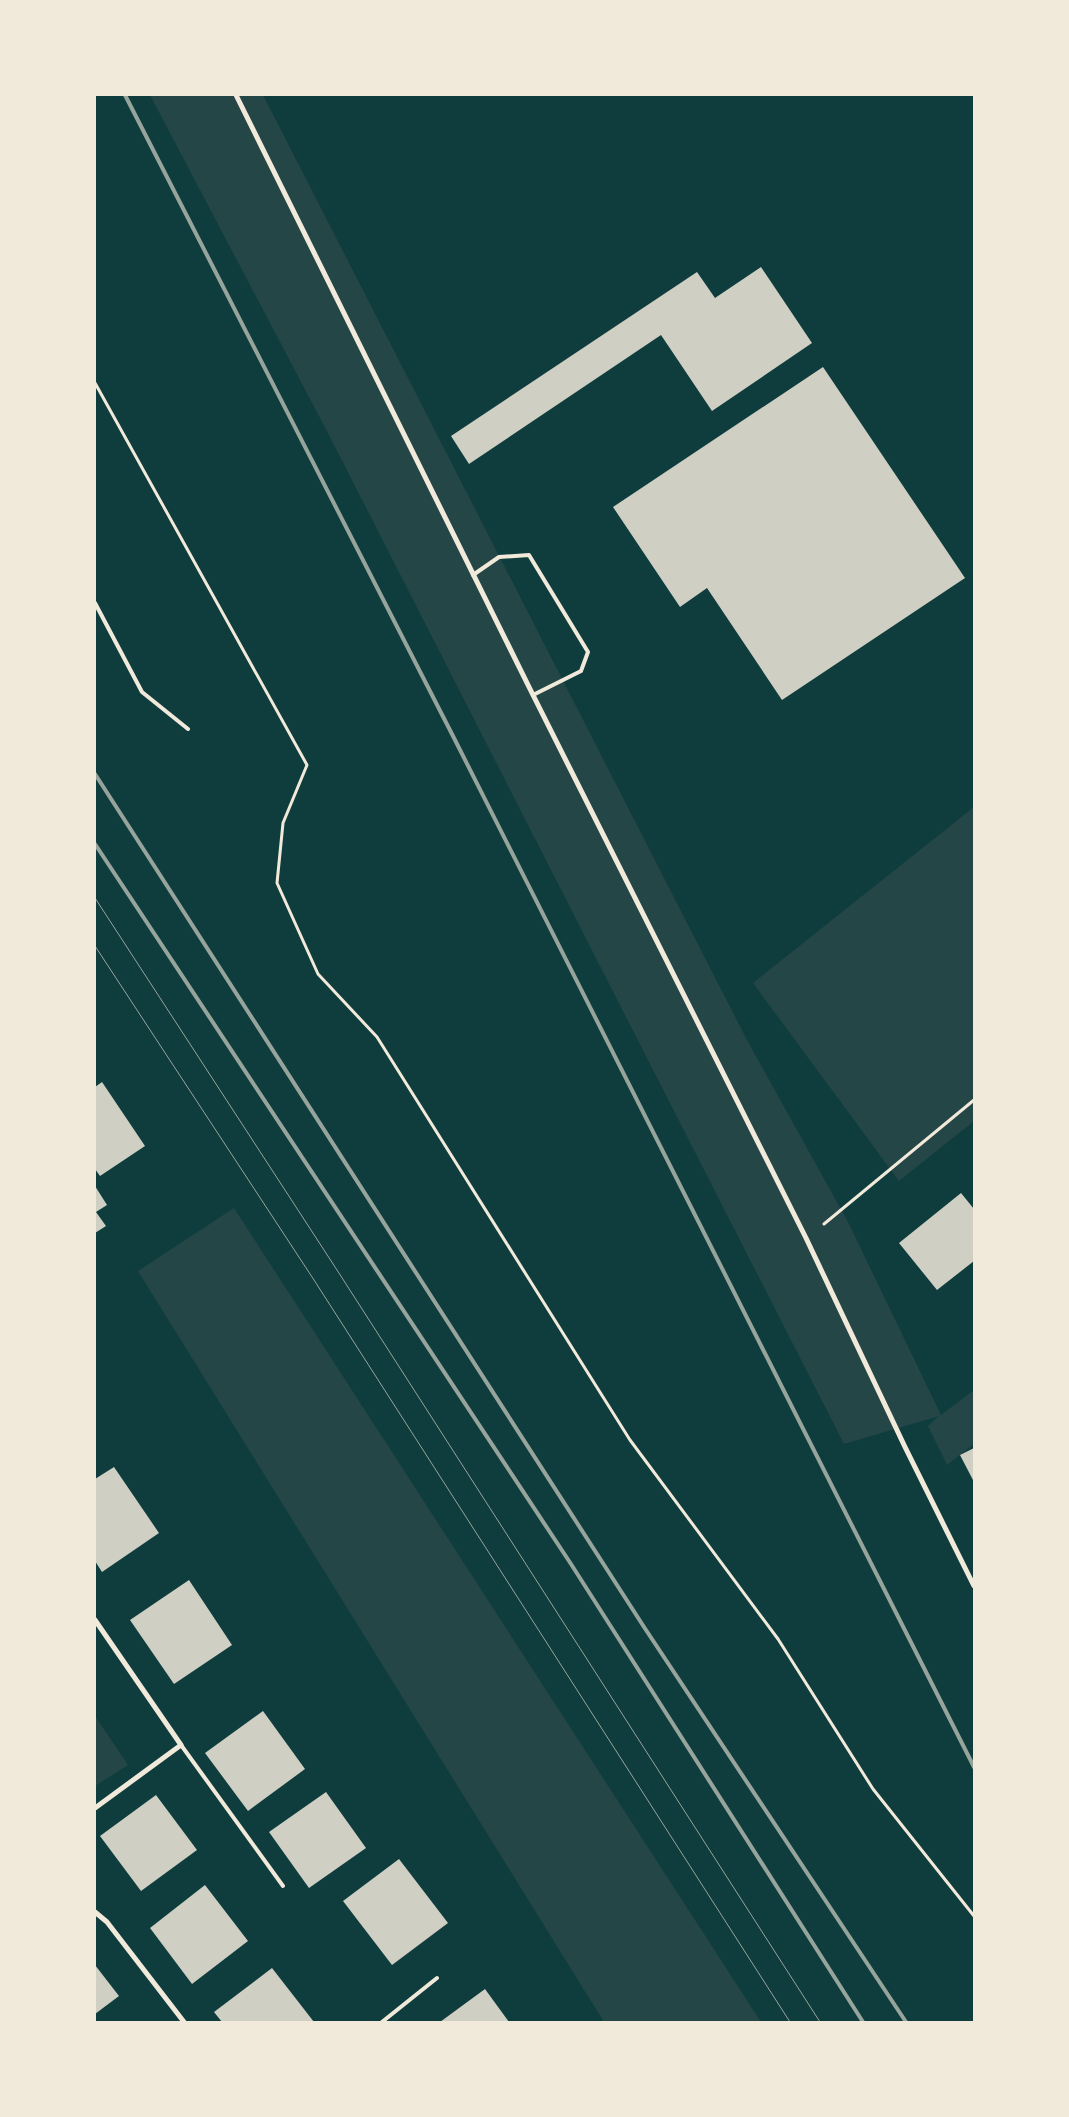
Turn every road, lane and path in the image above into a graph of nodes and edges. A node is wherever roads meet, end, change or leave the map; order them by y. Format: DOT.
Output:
graph roads {
  1 [pos="236,95"];
  2 [pos="95,383"];
  3 [pos="473,574"];
  4 [pos="95,603"];
  5 [pos="533,695"];
  6 [pos="188,729"];
  7 [pos="974,1100"];
  8 [pos="806,1238"];
  9 [pos="974,1586"];
  10 [pos="95,1620"];
  11 [pos="181,1745"];
  12 [pos="95,1808"];
  13 [pos="283,1886"];
  14 [pos="95,1912"];
  15 [pos="974,1916"];
  16 [pos="438,1978"];
  17 [pos="184,2022"];
  18 [pos="382,2022"];
  1 -- 3 [label="street"];
  2 -- 15 [label="path"];
  3 -- 5 [label="street"];
  3 -- 5 [label="lane"];
  4 -- 6 [label="lane"];
  5 -- 8 [label="street"];
  7 -- 8 [label="path"];
  8 -- 9 [label="street"];
  10 -- 11 [label="street"];
  11 -- 12 [label="street"];
  11 -- 13 [label="lane"];
  14 -- 17 [label="street"];
  16 -- 18 [label="lane"];
}
